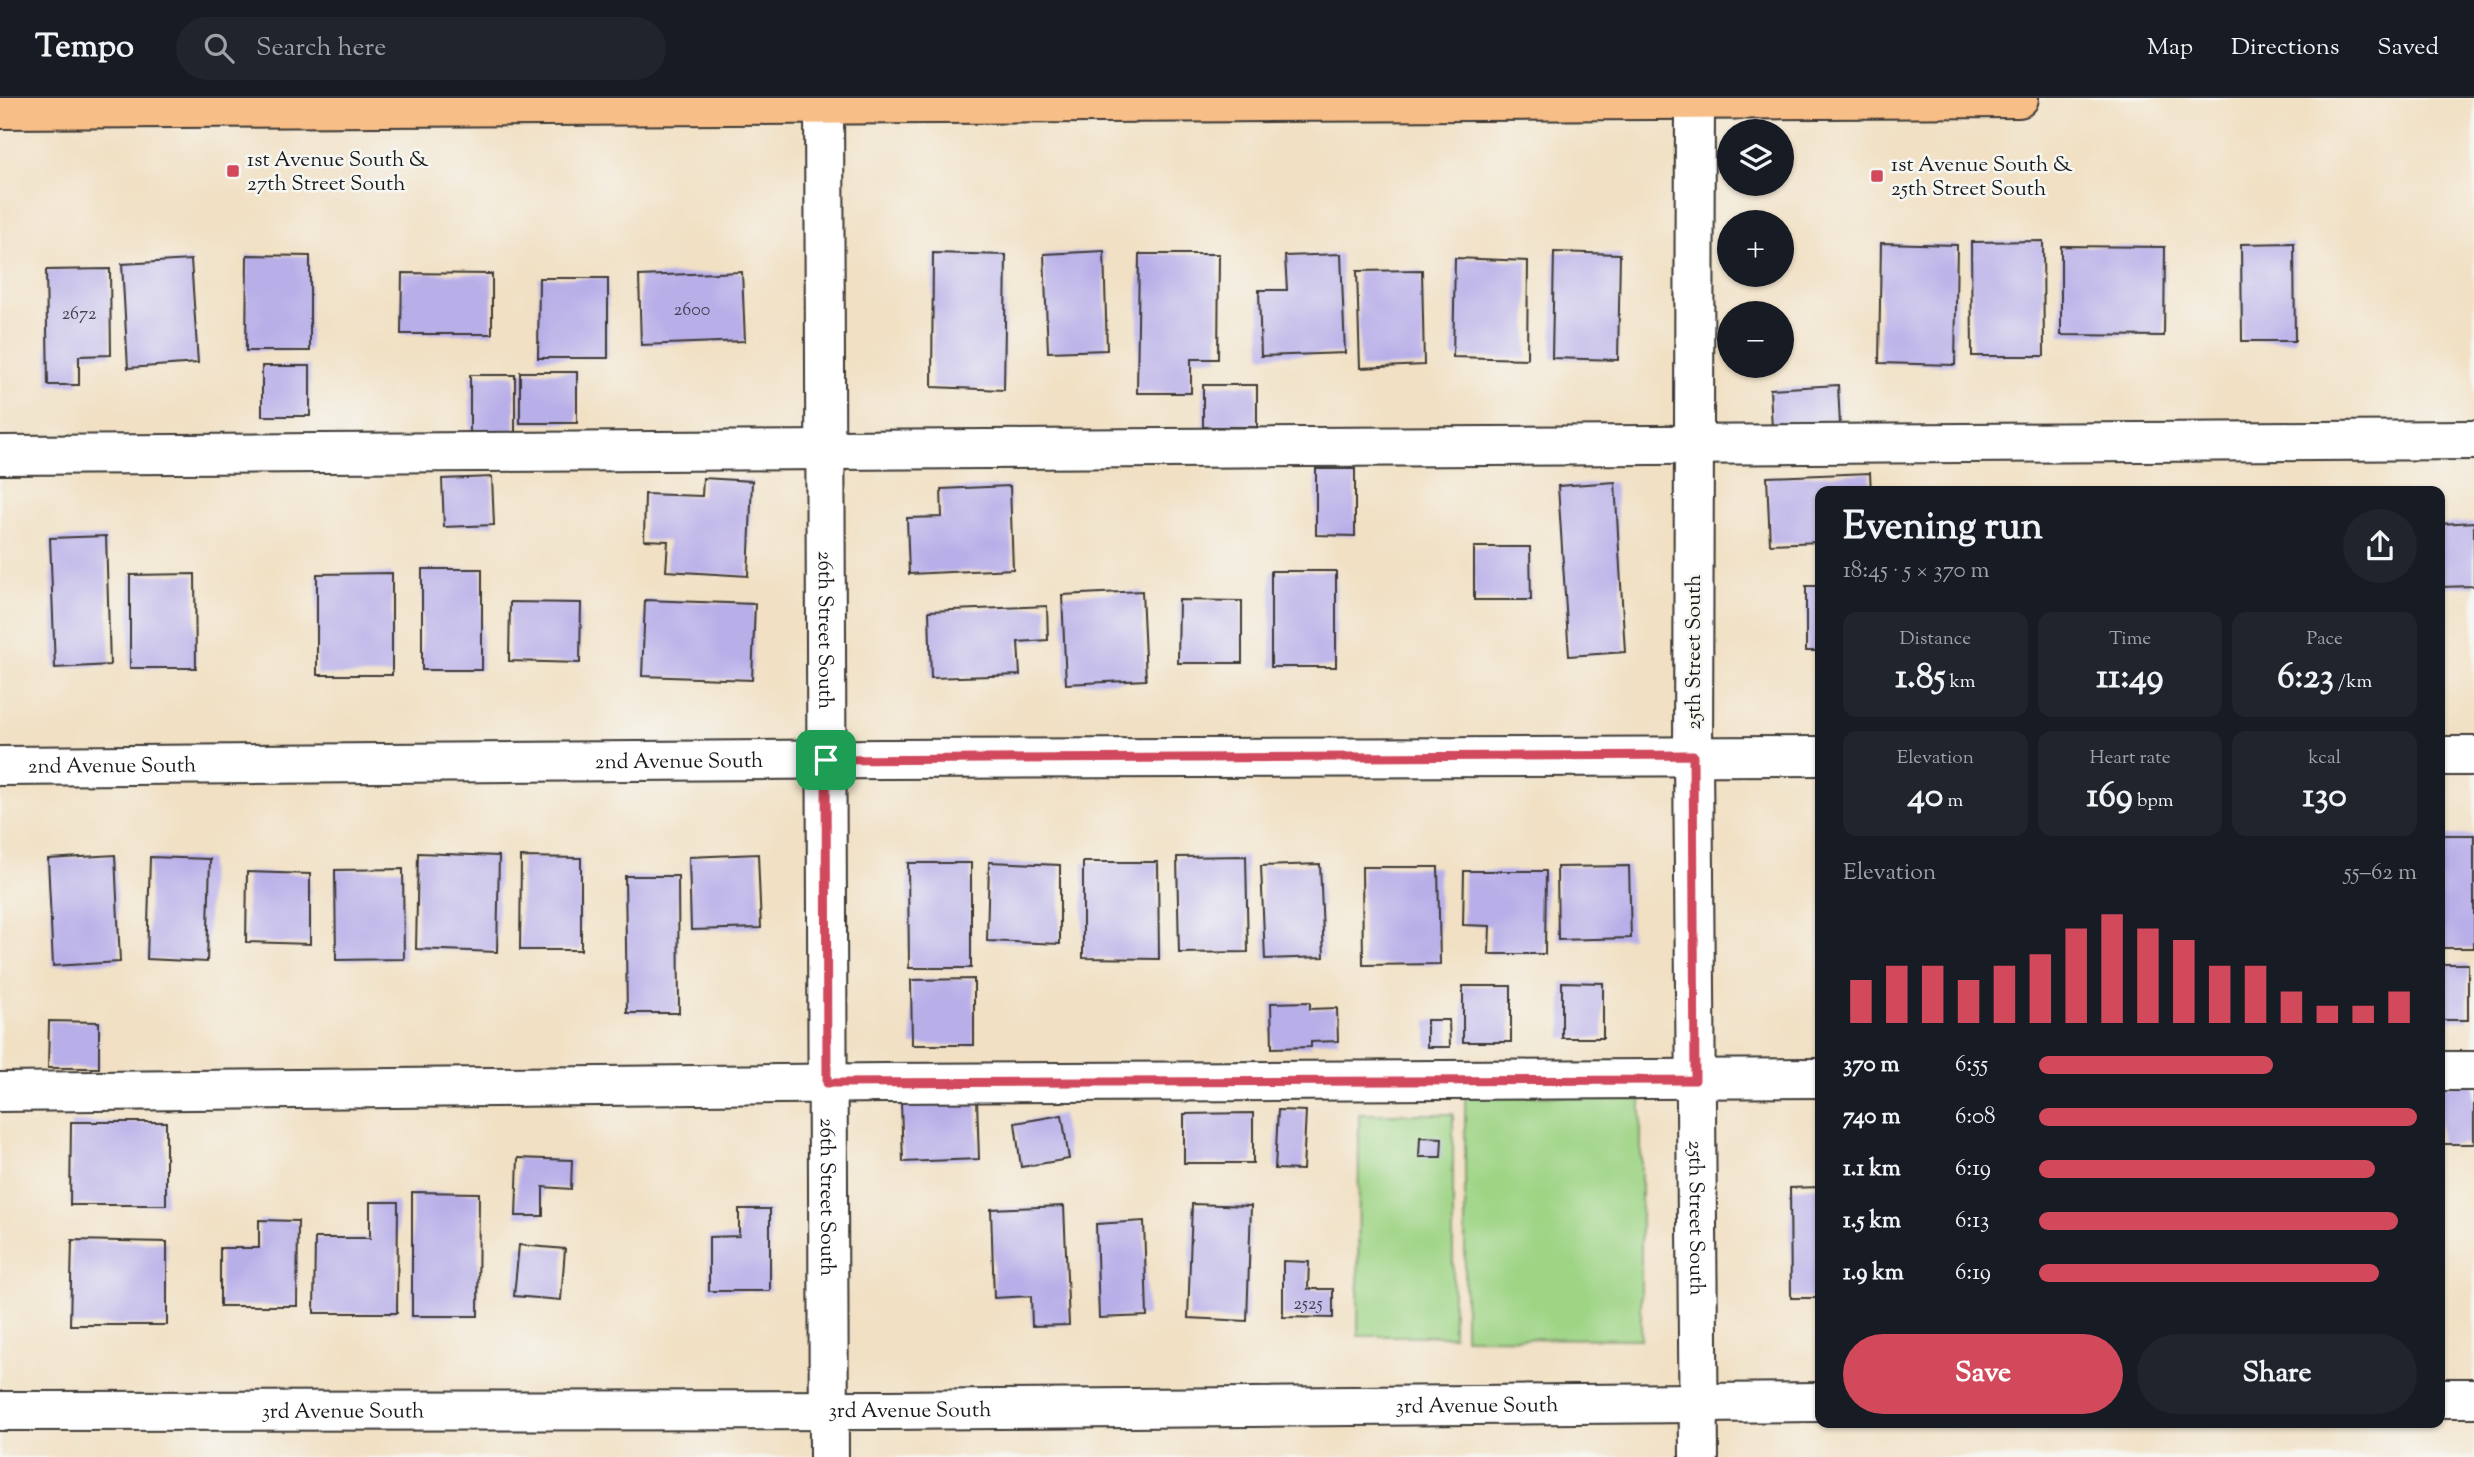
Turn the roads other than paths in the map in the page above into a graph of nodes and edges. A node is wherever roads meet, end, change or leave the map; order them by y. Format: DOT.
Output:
graph roads {
  1 [pos="2019,98"];
  2 [pos="1695,99"];
  3 [pos="824,101"];
  4 [pos="0,109"];
  5 [pos="2474,440"];
  6 [pos="1694,445"];
  7 [pos="825,450"];
  8 [pos="0,455"];
  9 [pos="1693,755"];
  10 [pos="1815,755"];
  11 [pos="2445,755"];
  12 [pos="2474,755"];
  13 [pos="826,760"];
  14 [pos="0,766"];
  15 [pos="2474,1071"];
  16 [pos="2445,1072"];
  17 [pos="1815,1078"];
  18 [pos="1695,1080"];
  19 [pos="827,1083"];
  20 [pos="0,1092"];
  21 [pos="2445,1398"];
  22 [pos="2474,1398"];
  23 [pos="1815,1402"];
  24 [pos="1698,1403"];
  25 [pos="829,1410"];
  26 [pos="0,1411"];
  27 [pos="829,1457"];
  28 [pos="1699,1457"];
  1 -- 2 [label="main road"];
  2 -- 3 [label="main road"];
  2 -- 6 [label="street, 25th Street South"];
  3 -- 4 [label="main road"];
  3 -- 7 [label="street, 26th Street South"];
  5 -- 6 [label="street"];
  6 -- 7 [label="street"];
  6 -- 9 [label="street, 25th Street South"];
  7 -- 8 [label="street"];
  7 -- 13 [label="street, 26th Street South"];
  9 -- 10 [label="street, 2nd Avenue South"];
  9 -- 13 [label="street, 2nd Avenue South"];
  9 -- 18 [label="street, 25th Street South"];
  11 -- 12 [label="street"];
  13 -- 14 [label="street, 2nd Avenue South"];
  13 -- 19 [label="street, 26th Street South"];
  15 -- 16 [label="street"];
  17 -- 18 [label="street"];
  18 -- 19 [label="street"];
  18 -- 24 [label="street, 25th Street South"];
  19 -- 20 [label="street"];
  19 -- 25 [label="street, 26th Street South"];
  21 -- 22 [label="street"];
  23 -- 24 [label="street, 3rd Avenue South"];
  24 -- 25 [label="street, 3rd Avenue South"];
  24 -- 28 [label="street, 25th Street South"];
  25 -- 26 [label="street, 3rd Avenue South"];
  25 -- 27 [label="street, 26th Street South"];
}
